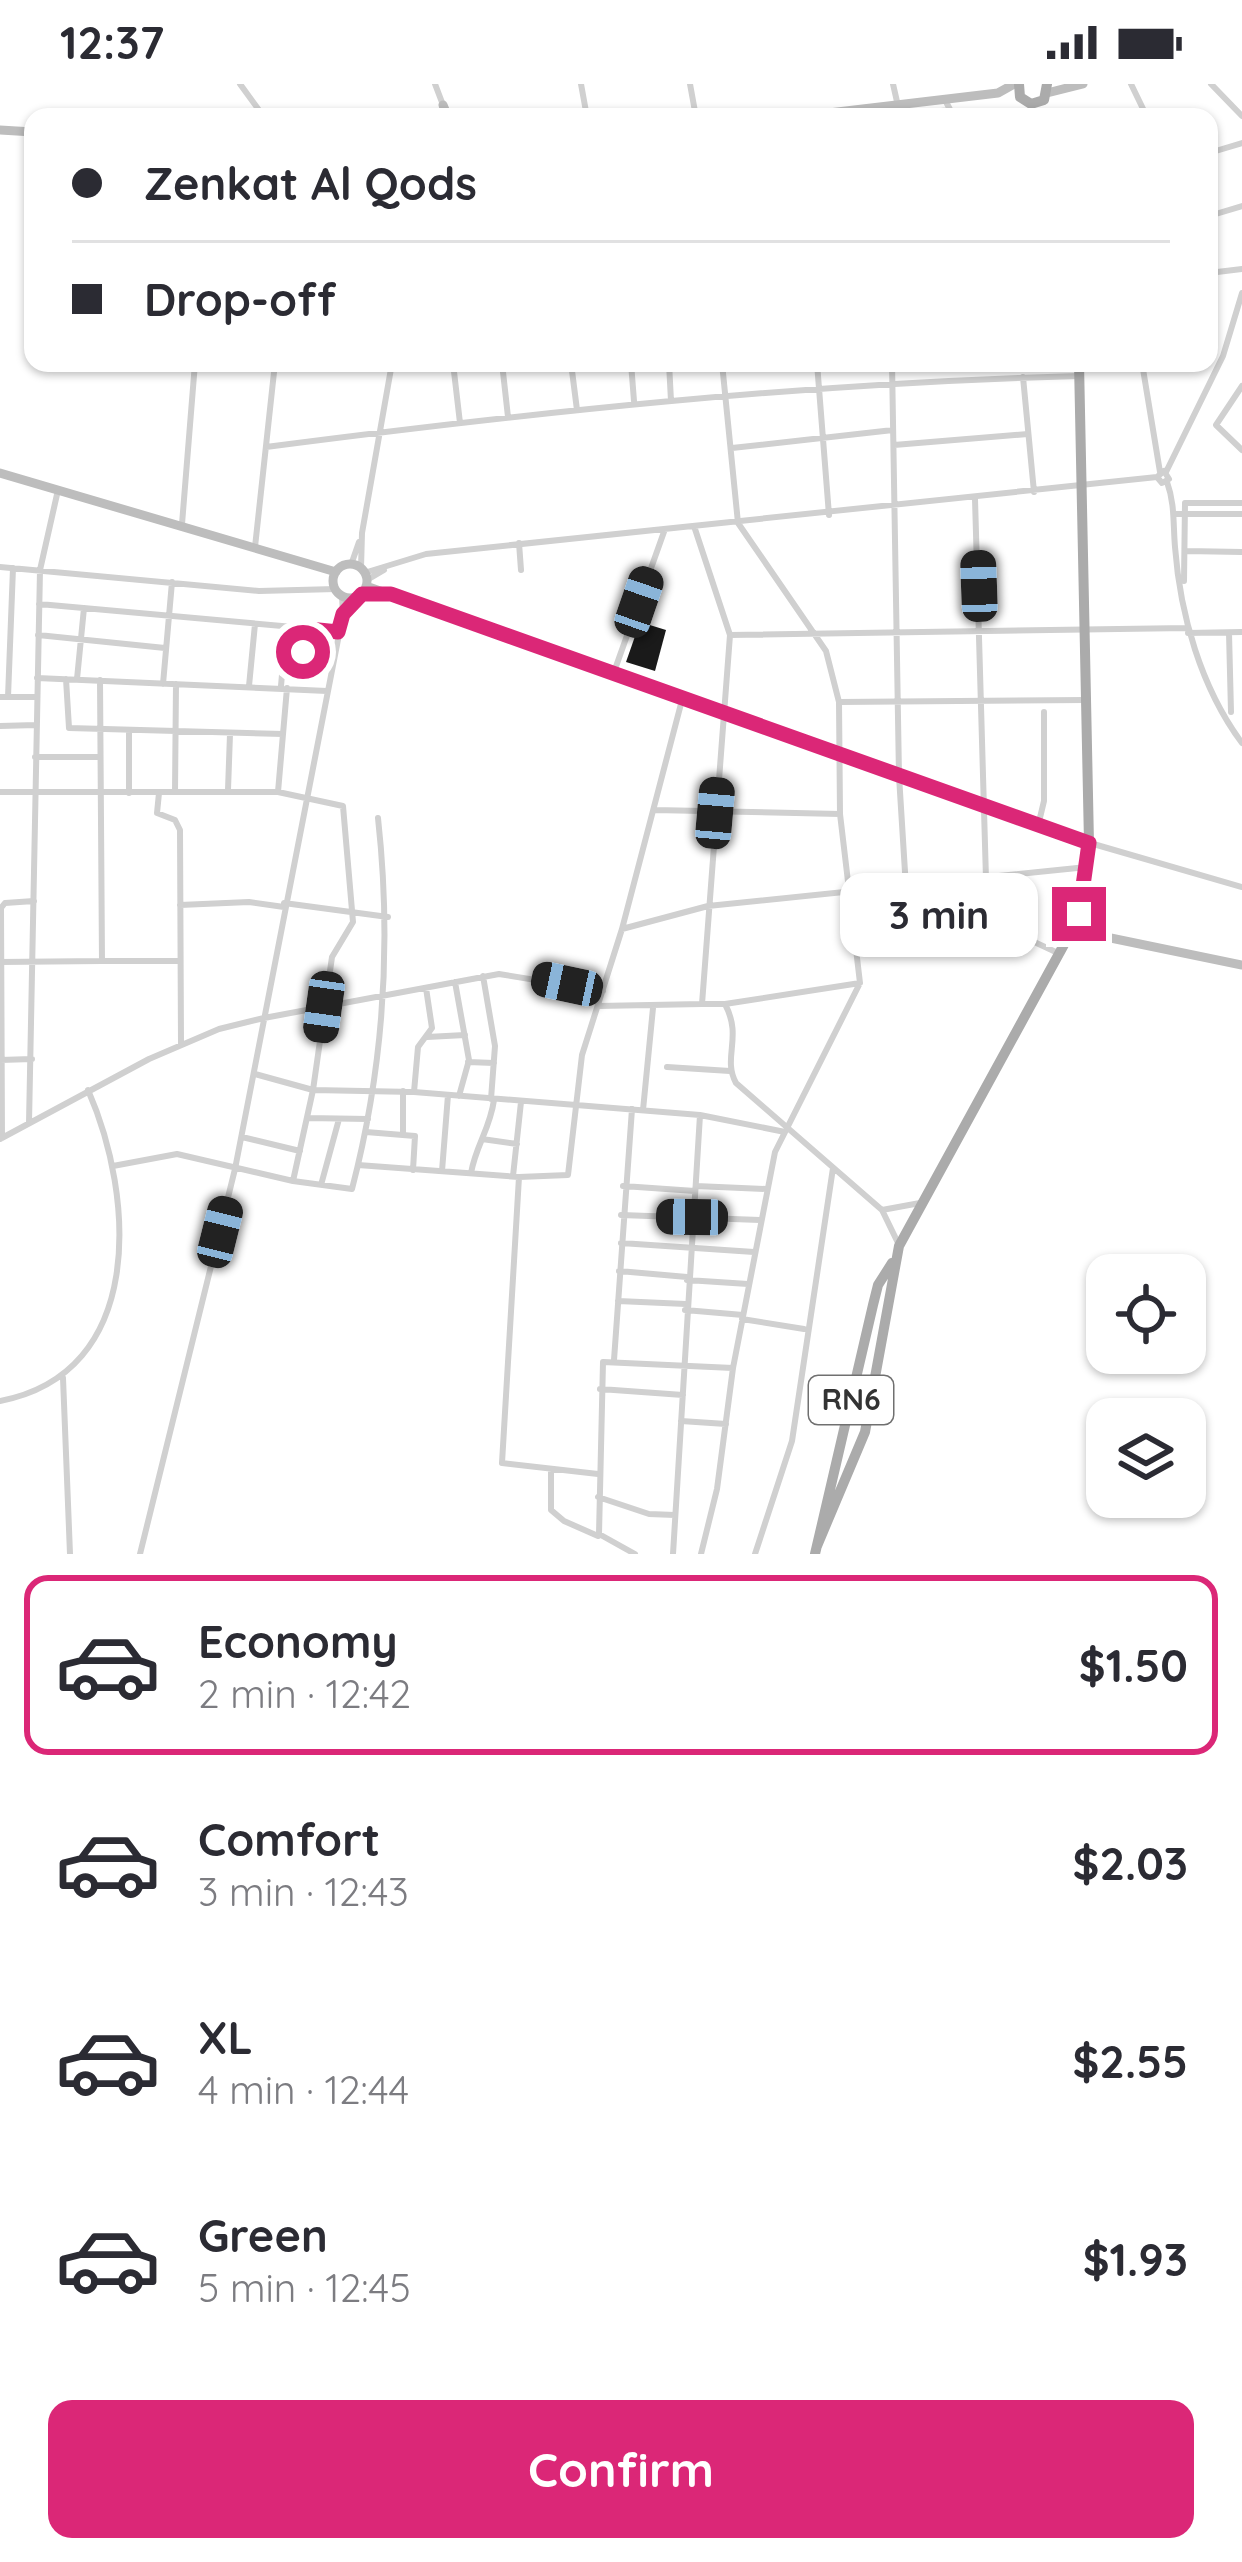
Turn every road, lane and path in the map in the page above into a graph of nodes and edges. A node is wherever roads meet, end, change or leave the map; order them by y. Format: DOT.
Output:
graph roads {
  1 [pos="1017,84"];
  2 [pos="1210,84"];
  3 [pos="1080,85"];
  4 [pos="1049,89"];
  5 [pos="998,93"];
  6 [pos="1027,102"];
  7 [pos="953,108"];
  8 [pos="1032,108"];
  9 [pos="1242,116"];
  10 [pos="1242,293"];
  11 [pos="1240,306"];
  12 [pos="1218,366"];
  13 [pos="194,372"];
  14 [pos="274,372"];
  15 [pos="391,372"];
  16 [pos="454,372"];
  17 [pos="503,372"];
  18 [pos="573,372"];
  19 [pos="632,372"];
  20 [pos="669,372"];
  21 [pos="723,372"];
  22 [pos="818,372"];
  23 [pos="891,372"];
  24 [pos="977,372"];
  25 [pos="1063,372"];
  26 [pos="1079,372"];
  27 [pos="1144,372"];
  28 [pos="1215,372"];
  29 [pos="977,377"];
  30 [pos="1023,377"];
  31 [pos="891,380"];
  32 [pos="1242,386"];
  33 [pos="820,387"];
  34 [pos="725,397"];
  35 [pos="671,401"];
  36 [pos="634,403"];
  37 [pos="577,410"];
  38 [pos="508,417"];
  39 [pos="460,422"];
  40 [pos="893,430"];
  41 [pos="381,432"];
  42 [pos="1028,434"];
  43 [pos="826,438"];
  44 [pos="893,445"];
  45 [pos="266,447"];
  46 [pos="732,448"];
  47 [pos="1242,450"];
  48 [pos="0,473"];
  49 [pos="1161,474"];
  50 [pos="1080,487"];
  51 [pos="58,490"];
  52 [pos="1034,492"];
  53 [pos="975,499"];
  54 [pos="1174,503"];
  55 [pos="1185,503"];
  56 [pos="1242,503"];
  57 [pos="895,508"];
  58 [pos="1174,514"];
  59 [pos="1242,514"];
  60 [pos="829,515"];
  61 [pos="1185,515"];
  62 [pos="182,524"];
  63 [pos="738,524"];
  64 [pos="694,526"];
  65 [pos="665,529"];
  66 [pos="519,542"];
  67 [pos="255,547"];
  68 [pos="1175,550"];
  69 [pos="1185,551"];
  70 [pos="1242,552"];
  71 [pos="0,567"];
  72 [pos="13,568"];
  73 [pos="40,570"];
  74 [pos="521,570"];
  75 [pos="361,580"];
  76 [pos="172,582"];
  77 [pos="337,584"];
  78 [pos="1183,590"];
  79 [pos="39,604"];
  80 [pos="84,608"];
  81 [pos="343,614"];
  82 [pos="168,616"];
  83 [pos="255,624"];
  84 [pos="1085,627"];
  85 [pos="309,629"];
  86 [pos="980,630"];
  87 [pos="1187,630"];
  88 [pos="899,631"];
  89 [pos="338,632"];
  90 [pos="1229,632"];
  91 [pos="1242,632"];
  92 [pos="814,633"];
  93 [pos="38,635"];
  94 [pos="730,635"];
  95 [pos="79,640"];
  96 [pos="165,648"];
  97 [pos="613,675"];
  98 [pos="38,678"];
  99 [pos="66,679"];
  100 [pos="77,679"];
  101 [pos="100,680"];
  102 [pos="163,684"];
  103 [pos="176,684"];
  104 [pos="284,686"];
  105 [pos="249,687"];
  106 [pos="327,691"];
  107 [pos="4,697"];
  108 [pos="37,697"];
  109 [pos="682,700"];
  110 [pos="981,700"];
  111 [pos="1086,700"];
  112 [pos="839,702"];
  113 [pos="900,703"];
  114 [pos="1044,712"];
  115 [pos="1228,712"];
  116 [pos="1242,712"];
  117 [pos="723,715"];
  118 [pos="36,725"];
  119 [pos="0,726"];
  120 [pos="97,730"];
  121 [pos="130,731"];
  122 [pos="176,732"];
  123 [pos="230,734"];
  124 [pos="283,734"];
  125 [pos="1242,743"];
  126 [pos="35,757"];
  127 [pos="98,758"];
  128 [pos="841,758"];
  129 [pos="899,776"];
  130 [pos="0,792"];
  131 [pos="34,792"];
  132 [pos="175,792"];
  133 [pos="228,792"];
  134 [pos="278,792"];
  135 [pos="98,793"];
  136 [pos="128,793"];
  137 [pos="159,793"];
  138 [pos="307,795"];
  139 [pos="984,807"];
  140 [pos="654,810"];
  141 [pos="715,813"];
  142 [pos="840,814"];
  143 [pos="378,818"];
  144 [pos="1038,826"];
  145 [pos="1089,843"];
  146 [pos="1087,867"];
  147 [pos="986,880"];
  148 [pos="1242,886"];
  149 [pos="911,888"];
  150 [pos="847,894"];
  151 [pos="34,901"];
  152 [pos="178,905"];
  153 [pos="284,905"];
  154 [pos="708,906"];
  155 [pos="353,913"];
  156 [pos="388,917"];
  157 [pos="622,929"];
  158 [pos="1072,930"];
  159 [pos="1058,953"];
  160 [pos="35,961"];
  161 [pos="102,961"];
  162 [pos="179,961"];
  163 [pos="1,962"];
  164 [pos="1242,965"];
  165 [pos="483,976"];
  166 [pos="454,982"];
  167 [pos="860,983"];
  168 [pos="426,988"];
  169 [pos="603,992"];
  170 [pos="385,996"];
  171 [pos="702,1004"];
  172 [pos="724,1004"];
  173 [pos="598,1006"];
  174 [pos="324,1007"];
  175 [pos="653,1008"];
  176 [pos="264,1018"];
  177 [pos="465,1035"];
  178 [pos="428,1037"];
  179 [pos="182,1044"];
  180 [pos="32,1059"];
  181 [pos="2,1060"];
  182 [pos="468,1062"];
  183 [pos="494,1063"];
  184 [pos="667,1066"];
  185 [pos="730,1071"];
  186 [pos="255,1074"];
  187 [pos="88,1090"];
  188 [pos="313,1090"];
  189 [pos="375,1091"];
  190 [pos="403,1091"];
  191 [pos="414,1092"];
  192 [pos="448,1095"];
  193 [pos="459,1096"];
  194 [pos="492,1100"];
  195 [pos="521,1102"];
  196 [pos="574,1105"];
  197 [pos="632,1109"];
  198 [pos="643,1110"];
  199 [pos="700,1115"];
  200 [pos="308,1118"];
  201 [pos="339,1119"];
  202 [pos="368,1119"];
  203 [pos="29,1123"];
  204 [pos="366,1132"];
  205 [pos="788,1132"];
  206 [pos="403,1135"];
  207 [pos="242,1137"];
  208 [pos="1,1139"];
  209 [pos="482,1139"];
  210 [pos="517,1144"];
  211 [pos="299,1151"];
  212 [pos="358,1165"];
  213 [pos="113,1166"];
  214 [pos="833,1168"];
  215 [pos="236,1169"];
  216 [pos="413,1170"];
  217 [pos="442,1172"];
  218 [pos="471,1173"];
  219 [pos="516,1176"];
  220 [pos="293,1181"];
  221 [pos="321,1186"];
  222 [pos="623,1186"];
  223 [pos="696,1188"];
  224 [pos="766,1189"];
  225 [pos="922,1202"];
  226 [pos="882,1210"];
  227 [pos="621,1215"];
  228 [pos="692,1217"];
  229 [pos="760,1220"];
  230 [pos="620,1243"];
  231 [pos="899,1246"];
  232 [pos="689,1248"];
  233 [pos="754,1252"];
  234 [pos="896,1260"];
  235 [pos="619,1271"];
  236 [pos="687,1278"];
  237 [pos="748,1284"];
  238 [pos="618,1301"];
  239 [pos="685,1307"];
  240 [pos="743,1317"];
  241 [pos="806,1329"];
  242 [pos="614,1360"];
  243 [pos="685,1364"];
  244 [pos="734,1368"];
  245 [pos="63,1377"];
  246 [pos="600,1389"];
  247 [pos="683,1395"];
  248 [pos="0,1401"];
  249 [pos="681,1421"];
  250 [pos="727,1424"];
  251 [pos="551,1471"];
  252 [pos="598,1474"];
  253 [pos="597,1497"];
  254 [pos="675,1515"];
  255 [pos="602,1537"];
  256 [pos="816,1550"];
  257 [pos="70,1554"];
  258 [pos="140,1554"];
  259 [pos="635,1554"];
  260 [pos="673,1554"];
  261 [pos="700,1554"];
  262 [pos="755,1554"];
  1 -- 5 [label="street"];
  1 -- 6 [label="main road"];
  2 -- 9 [label="street"];
  3 -- 4 [label="street"];
  4 -- 6 [label="main road"];
  5 -- 6 [label="street"];
  5 -- 7 [label="street"];
  6 -- 8 [label="main road"];
  10 -- 11 [label="street"];
  11 -- 12 [label="street"];
  13 -- 62 [label="street"];
  14 -- 45 [label="street"];
  15 -- 41 [label="street"];
  16 -- 39 [label="street"];
  17 -- 38 [label="street"];
  18 -- 37 [label="street"];
  19 -- 36 [label="street"];
  20 -- 35 [label="street"];
  21 -- 34 [label="street"];
  22 -- 33 [label="street"];
  23 -- 31 [label="street"];
  24 -- 29 [label="street"];
  25 -- 30 [label="street"];
  26 -- 50 [label="main road, RN6"];
  27 -- 49 [label="street"];
  28 -- 49 [label="street"];
  29 -- 30 [label="street"];
  29 -- 31 [label="street"];
  30 -- 42 [label="street"];
  31 -- 33 [label="street"];
  31 -- 40 [label="street"];
  32 -- 47 [label="street"];
  33 -- 34 [label="street"];
  33 -- 43 [label="street"];
  34 -- 35 [label="street"];
  34 -- 46 [label="street"];
  35 -- 36 [label="street"];
  36 -- 37 [label="street"];
  37 -- 38 [label="street"];
  38 -- 39 [label="street"];
  39 -- 41 [label="street"];
  40 -- 43 [label="street"];
  40 -- 44 [label="street"];
  41 -- 45 [label="street"];
  41 -- 75 [label="street"];
  42 -- 44 [label="street"];
  42 -- 52 [label="street"];
  43 -- 46 [label="street"];
  43 -- 60 [label="street"];
  44 -- 57 [label="street"];
  45 -- 67 [label="street"];
  46 -- 63 [label="street"];
  48 -- 51 [label="street"];
  49 -- 50 [label="street"];
  49 -- 54 [label="street"];
  50 -- 52 [label="street"];
  50 -- 84 [label="main road, RN6"];
  51 -- 62 [label="street"];
  51 -- 73 [label="street"];
  52 -- 53 [label="street"];
  53 -- 57 [label="street"];
  53 -- 86 [label="street"];
  54 -- 55 [label="street"];
  54 -- 58 [label="street"];
  55 -- 56 [label="street"];
  55 -- 61 [label="street"];
  57 -- 60 [label="street"];
  57 -- 88 [label="street"];
  58 -- 61 [label="street"];
  58 -- 68 [label="street"];
  59 -- 61 [label="street"];
  60 -- 63 [label="street"];
  61 -- 69 [label="street"];
  62 -- 67 [label="street"];
  63 -- 64 [label="street"];
  63 -- 92 [label="street"];
  64 -- 65 [label="street"];
  64 -- 94 [label="street"];
  65 -- 66 [label="street"];
  65 -- 97 [label="street"];
  66 -- 74 [label="street"];
  66 -- 75 [label="street"];
  67 -- 77 [label="street"];
  68 -- 69 [label="street"];
  68 -- 78 [label="street"];
  69 -- 70 [label="street"];
  69 -- 78 [label="street"];
  71 -- 72 [label="street"];
  72 -- 73 [label="street"];
  72 -- 107 [label="street"];
  73 -- 76 [label="street"];
  73 -- 79 [label="street"];
  75 -- 77 [label="street"];
  75 -- 77 [label="street"];
  75 -- 81 [label="street"];
  75 -- 97 [label="street"];
  76 -- 77 [label="street"];
  76 -- 82 [label="street"];
  77 -- 81 [label="street"];
  78 -- 87 [label="street"];
  79 -- 80 [label="street"];
  79 -- 93 [label="street"];
  80 -- 82 [label="street"];
  80 -- 95 [label="street"];
  81 -- 89 [label="street"];
  82 -- 83 [label="street"];
  82 -- 96 [label="street"];
  83 -- 85 [label="street"];
  83 -- 105 [label="street"];
  84 -- 86 [label="street"];
  84 -- 87 [label="street"];
  84 -- 111 [label="main road, RN6"];
  85 -- 89 [label="street"];
  85 -- 104 [label="street"];
  86 -- 88 [label="street"];
  86 -- 110 [label="street"];
  87 -- 90 [label="street"];
  87 -- 115 [label="street"];
  88 -- 92 [label="street"];
  88 -- 113 [label="street"];
  89 -- 106 [label="street"];
  90 -- 91 [label="street"];
  90 -- 115 [label="street"];
  92 -- 94 [label="street"];
  92 -- 112 [label="street"];
  93 -- 95 [label="street"];
  93 -- 98 [label="street"];
  94 -- 117 [label="street"];
  95 -- 96 [label="street"];
  95 -- 100 [label="street"];
  96 -- 102 [label="street"];
  97 -- 109 [label="street"];
  98 -- 99 [label="street"];
  98 -- 108 [label="street"];
  99 -- 100 [label="street"];
  99 -- 120 [label="street"];
  100 -- 101 [label="street"];
  101 -- 102 [label="street"];
  101 -- 120 [label="street"];
  102 -- 103 [label="street"];
  103 -- 105 [label="street"];
  103 -- 122 [label="street"];
  104 -- 105 [label="street"];
  104 -- 106 [label="street"];
  104 -- 124 [label="street"];
  106 -- 138 [label="street"];
  107 -- 108 [label="street"];
  108 -- 118 [label="street"];
  109 -- 117 [label="street"];
  109 -- 140 [label="street"];
  110 -- 111 [label="street"];
  110 -- 113 [label="street"];
  110 -- 139 [label="street"];
  111 -- 145 [label="main road, RN6"];
  112 -- 113 [label="street"];
  112 -- 128 [label="street"];
  113 -- 129 [label="street"];
  114 -- 144 [label="street"];
  115 -- 116 [label="street"];
  115 -- 125 [label="street"];
  117 -- 128 [label="street"];
  117 -- 141 [label="street"];
  118 -- 119 [label="street"];
  118 -- 126 [label="street"];
  120 -- 121 [label="street"];
  120 -- 127 [label="street"];
  121 -- 122 [label="street"];
  121 -- 136 [label="street"];
  122 -- 123 [label="street"];
  122 -- 132 [label="street"];
  123 -- 124 [label="street"];
  123 -- 133 [label="street"];
  124 -- 134 [label="street"];
  126 -- 127 [label="street"];
  126 -- 131 [label="street"];
  127 -- 135 [label="street"];
  128 -- 129 [label="street"];
  128 -- 142 [label="street"];
  129 -- 139 [label="street"];
  129 -- 149 [label="street"];
  130 -- 131 [label="street"];
  131 -- 135 [label="street"];
  131 -- 151 [label="street"];
  132 -- 133 [label="street"];
  132 -- 137 [label="street"];
  133 -- 134 [label="street"];
  134 -- 138 [label="street"];
  135 -- 136 [label="street"];
  135 -- 161 [label="street"];
  136 -- 137 [label="street"];
  137 -- 152 [label="street"];
  138 -- 153 [label="street"];
  138 -- 155 [label="street"];
  139 -- 144 [label="street"];
  139 -- 147 [label="street"];
  140 -- 141 [label="street"];
  140 -- 157 [label="street"];
  141 -- 142 [label="street"];
  141 -- 154 [label="street"];
  142 -- 150 [label="street"];
  143 -- 156 [label="street"];
  144 -- 145 [label="street"];
  145 -- 146 [label="main road, RN6"];
  145 -- 148 [label="street"];
  146 -- 147 [label="street"];
  146 -- 158 [label="main road, RN6"];
  147 -- 149 [label="street"];
  149 -- 150 [label="street"];
  149 -- 159 [label="street"];
  150 -- 154 [label="street"];
  150 -- 167 [label="street"];
  151 -- 160 [label="street"];
  151 -- 163 [label="street"];
  152 -- 153 [label="street"];
  152 -- 162 [label="street"];
  153 -- 155 [label="street"];
  153 -- 176 [label="street"];
  154 -- 157 [label="street"];
  154 -- 171 [label="street"];
  155 -- 156 [label="street"];
  155 -- 174 [label="street"];
  156 -- 170 [label="street"];
  157 -- 169 [label="street"];
  158 -- 159 [label="main road, RN6"];
  158 -- 164 [label="street"];
  159 -- 225 [label="main road, RN6"];
  160 -- 161 [label="street"];
  160 -- 163 [label="street"];
  160 -- 180 [label="street"];
  161 -- 162 [label="street"];
  162 -- 179 [label="street"];
  163 -- 181 [label="street"];
  165 -- 166 [label="street"];
  165 -- 169 [label="street"];
  165 -- 183 [label="street"];
  166 -- 168 [label="street"];
  166 -- 177 [label="street"];
  167 -- 172 [label="street"];
  167 -- 205 [label="street"];
  168 -- 170 [label="street"];
  168 -- 178 [label="street"];
  169 -- 173 [label="street"];
  170 -- 174 [label="street"];
  170 -- 189 [label="street"];
  171 -- 172 [label="street"];
  171 -- 175 [label="street"];
  172 -- 185 [label="street"];
  173 -- 175 [label="street"];
  173 -- 196 [label="street"];
  174 -- 176 [label="street"];
  174 -- 188 [label="street"];
  175 -- 198 [label="street"];
  176 -- 179 [label="street"];
  176 -- 186 [label="street"];
  177 -- 178 [label="street"];
  177 -- 182 [label="street"];
  178 -- 191 [label="street"];
  179 -- 187 [label="street"];
  180 -- 181 [label="street"];
  180 -- 203 [label="street"];
  181 -- 208 [label="street"];
  182 -- 183 [label="street"];
  182 -- 193 [label="street"];
  183 -- 194 [label="street"];
  184 -- 185 [label="street"];
  185 -- 205 [label="street"];
  186 -- 188 [label="street"];
  186 -- 207 [label="street"];
  187 -- 203 [label="street"];
  187 -- 213 [label="street"];
  188 -- 189 [label="street"];
  188 -- 200 [label="street"];
  189 -- 190 [label="street"];
  189 -- 202 [label="street"];
  190 -- 191 [label="street"];
  190 -- 206 [label="street"];
  191 -- 192 [label="street"];
  192 -- 193 [label="street"];
  192 -- 217 [label="street"];
  193 -- 194 [label="street"];
  194 -- 195 [label="street"];
  194 -- 209 [label="street"];
  195 -- 196 [label="street"];
  195 -- 210 [label="street"];
  196 -- 197 [label="street"];
  196 -- 219 [label="street"];
  197 -- 198 [label="street"];
  197 -- 222 [label="street"];
  198 -- 199 [label="street"];
  199 -- 205 [label="street"];
  199 -- 223 [label="street"];
  200 -- 201 [label="street"];
  200 -- 211 [label="street"];
  201 -- 202 [label="street"];
  201 -- 221 [label="street"];
  202 -- 204 [label="street"];
  203 -- 208 [label="street"];
  204 -- 206 [label="street"];
  204 -- 212 [label="street"];
  205 -- 214 [label="street"];
  205 -- 224 [label="street"];
  206 -- 216 [label="street"];
  207 -- 211 [label="street"];
  207 -- 215 [label="street"];
  209 -- 210 [label="street"];
  209 -- 218 [label="street"];
  210 -- 219 [label="street"];
  211 -- 220 [label="street"];
  212 -- 216 [label="street"];
  212 -- 221 [label="street"];
  213 -- 215 [label="street"];
  213 -- 245 [label="street"];
  214 -- 226 [label="street"];
  214 -- 241 [label="street"];
  215 -- 220 [label="street"];
  215 -- 258 [label="street"];
  216 -- 217 [label="street"];
  217 -- 218 [label="street"];
  218 -- 219 [label="street"];
  219 -- 251 [label="street"];
  220 -- 221 [label="street"];
  222 -- 223 [label="street"];
  222 -- 227 [label="street"];
  223 -- 224 [label="street"];
  223 -- 228 [label="street"];
  224 -- 229 [label="street"];
  225 -- 226 [label="street"];
  225 -- 231 [label="main road, RN6"];
  226 -- 231 [label="street"];
  227 -- 228 [label="street"];
  227 -- 230 [label="street"];
  228 -- 229 [label="street"];
  228 -- 232 [label="street"];
  229 -- 233 [label="street"];
  230 -- 232 [label="street"];
  230 -- 235 [label="street"];
  231 -- 234 [label="main road, RN6"];
  232 -- 233 [label="street"];
  232 -- 236 [label="street"];
  233 -- 237 [label="street"];
  234 -- 256 [label="main road, RN6"];
  234 -- 256 [label="main road, RN6"];
  235 -- 236 [label="street"];
  235 -- 238 [label="street"];
  236 -- 237 [label="street"];
  236 -- 239 [label="street"];
  237 -- 240 [label="street"];
  238 -- 239 [label="street"];
  238 -- 242 [label="street"];
  239 -- 240 [label="street"];
  239 -- 243 [label="street"];
  240 -- 241 [label="street"];
  240 -- 244 [label="street"];
  241 -- 262 [label="street"];
  242 -- 243 [label="street"];
  242 -- 246 [label="street"];
  243 -- 244 [label="street"];
  243 -- 247 [label="street"];
  244 -- 250 [label="street"];
  245 -- 248 [label="street"];
  245 -- 257 [label="street"];
  246 -- 247 [label="street"];
  246 -- 252 [label="street"];
  247 -- 249 [label="street"];
  249 -- 250 [label="street"];
  249 -- 254 [label="street"];
  250 -- 261 [label="street"];
  251 -- 252 [label="street"];
  251 -- 255 [label="street"];
  252 -- 253 [label="street"];
  253 -- 254 [label="street"];
  253 -- 255 [label="street"];
  254 -- 260 [label="street"];
  255 -- 259 [label="street"];
}
